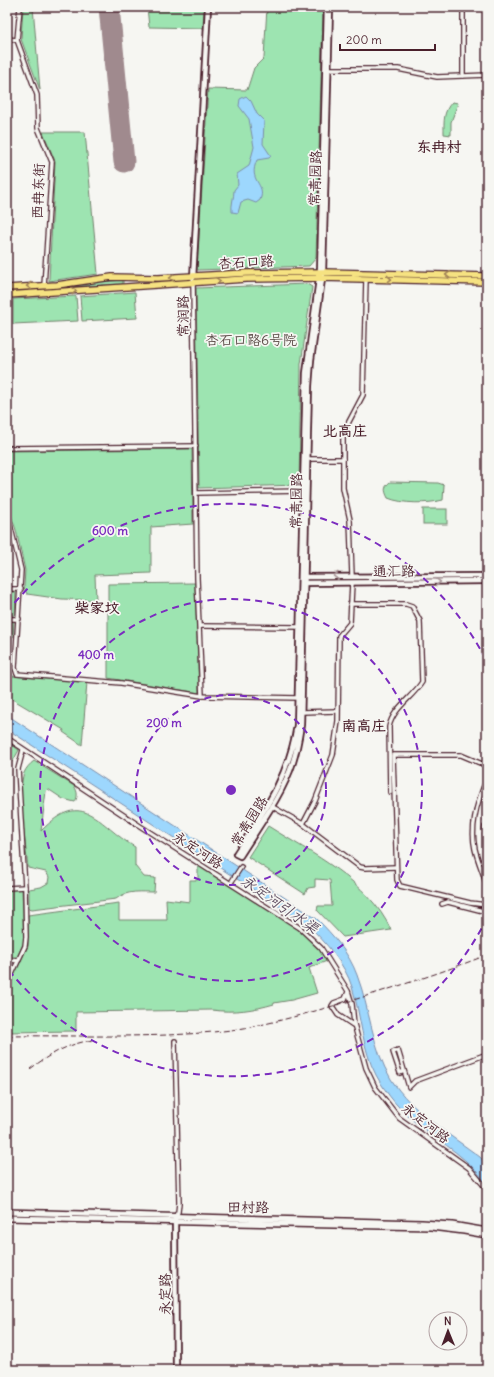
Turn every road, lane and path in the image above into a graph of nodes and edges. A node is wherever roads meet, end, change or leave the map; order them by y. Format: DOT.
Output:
graph roads {
  1 [pos="20,7"];
  2 [pos="208,7"];
  3 [pos="329,7"];
  4 [pos="463,7"];
  5 [pos="7,39"];
  6 [pos="17,40"];
  7 [pos="327,69"];
  8 [pos="487,75"];
  9 [pos="463,76"];
  10 [pos="321,275"];
  11 [pos="487,276"];
  12 [pos="193,279"];
  13 [pos="366,279"];
  14 [pos="487,282"];
  15 [pos="44,286"];
  16 [pos="7,288"];
  17 [pos="7,295"];
  18 [pos="196,446"];
  19 [pos="7,448"];
  20 [pos="307,459"];
  21 [pos="343,459"];
  22 [pos="303,491"];
  23 [pos="196,493"];
  24 [pos="7,512"];
  25 [pos="352,576"];
  26 [pos="487,576"];
  27 [pos="303,577"];
  28 [pos="487,581"];
  29 [pos="352,582"];
  30 [pos="303,583"];
  31 [pos="7,589"];
  32 [pos="20,589"];
  33 [pos="350,604"];
  34 [pos="7,619"];
  35 [pos="19,619"];
  36 [pos="200,626"];
  37 [pos="302,627"];
  38 [pos="202,696"];
  39 [pos="298,698"];
  40 [pos="302,712"];
  41 [pos="337,712"];
  42 [pos="7,738"];
  43 [pos="23,750"];
  44 [pos="487,766"];
  45 [pos="487,779"];
  46 [pos="390,792"];
  47 [pos="271,806"];
  48 [pos="303,824"];
  49 [pos="396,866"];
  50 [pos="242,867"];
  51 [pos="232,881"];
  52 [pos="25,887"];
  53 [pos="7,888"];
  54 [pos="487,888"];
  55 [pos="442,904"];
  56 [pos="487,905"];
  57 [pos="487,912"];
  58 [pos="19,960"];
  59 [pos="7,961"];
  60 [pos="7,985"];
  61 [pos="348,991"];
  62 [pos="355,1028"];
  63 [pos="176,1041"];
  64 [pos="487,1054"];
  65 [pos="404,1072"];
  66 [pos="487,1189"];
  67 [pos="7,1212"];
  68 [pos="7,1218"];
  69 [pos="174,1220"];
  70 [pos="487,1231"];
  71 [pos="487,1235"];
  72 [pos="176,1370"];
  1 -- 6 [label="street, 西冉东街"];
  2 -- 12 [label="street, 常润路"];
  3 -- 7 [label="street, 常青园路"];
  4 -- 9 [label="street"];
  5 -- 6 [label="street"];
  6 -- 15 [label="street, 西冉东街"];
  7 -- 9 [label="street"];
  7 -- 10 [label="street, 常青园路"];
  8 -- 9 [label="street"];
  11 -- 10 [label="main road, 杏石口路, one-way"];
  10 -- 12 [label="main road, 杏石口路"];
  10 -- 13 [label="main road, 杏石口路"];
  10 -- 20 [label="street, 常青园路"];
  10 -- 22 [label="street, 常青园路"];
  12 -- 15 [label="main road, 杏石口路, one-way"];
  17 -- 12 [label="main road, 杏石口路, one-way"];
  12 -- 18 [label="street, 常润路"];
  13 -- 14 [label="main road, 杏石口路, one-way"];
  13 -- 21 [label="street"];
  15 -- 16 [label="main road, 杏石口路, one-way"];
  18 -- 19 [label="street"];
  18 -- 23 [label="street, 常润路"];
  20 -- 21 [label="street"];
  20 -- 27 [label="street, 常青园路"];
  21 -- 25 [label="street"];
  22 -- 23 [label="street"];
  22 -- 27 [label="street, 常青园路"];
  23 -- 36 [label="street, 常润路"];
  24 -- 32 [label="street"];
  25 -- 26 [label="street, 通汇路"];
  25 -- 27 [label="street, 通汇路, one-way"];
  27 -- 30 [label="street, 常青园路"];
  29 -- 28 [label="street, 通汇路, one-way"];
  29 -- 30 [label="street, 通汇路"];
  29 -- 33 [label="street"];
  30 -- 37 [label="street, 常青园路"];
  31 -- 32 [label="street"];
  32 -- 35 [label="street"];
  33 -- 41 [label="street"];
  33 -- 46 [label="street"];
  34 -- 35 [label="street"];
  35 -- 38 [label="street"];
  36 -- 37 [label="street"];
  36 -- 38 [label="street, 常润路"];
  37 -- 39 [label="street, 常青园路"];
  37 -- 40 [label="street, 常青园路"];
  38 -- 39 [label="street"];
  39 -- 47 [label="street, 常青园路"];
  40 -- 41 [label="street"];
  40 -- 47 [label="street, 常青园路"];
  41 -- 48 [label="street"];
  42 -- 43 [label="street, 永定河路"];
  43 -- 52 [label="street"];
  43 -- 61 [label="street, 永定河路"];
  44 -- 49 [label="street"];
  45 -- 54 [label="street"];
  47 -- 48 [label="street"];
  48 -- 49 [label="street"];
  49 -- 56 [label="street"];
  50 -- 51 [label="street"];
  52 -- 53 [label="street"];
  52 -- 58 [label="street"];
  55 -- 57 [label="street"];
  58 -- 59 [label="street"];
  58 -- 60 [label="street"];
  61 -- 62 [label="street, 永定河路"];
  61 -- 62 [label="street"];
  62 -- 66 [label="street, 永定河路"];
  63 -- 69 [label="street"];
  64 -- 65 [label="street"];
  65 -- 65 [label="street"];
  67 -- 69 [label="main road, 田村路"];
  68 -- 69 [label="main road, 田村路"];
  69 -- 70 [label="main road, 田村路"];
  69 -- 71 [label="main road, 田村路"];
  69 -- 72 [label="street, 永定路"];
}
